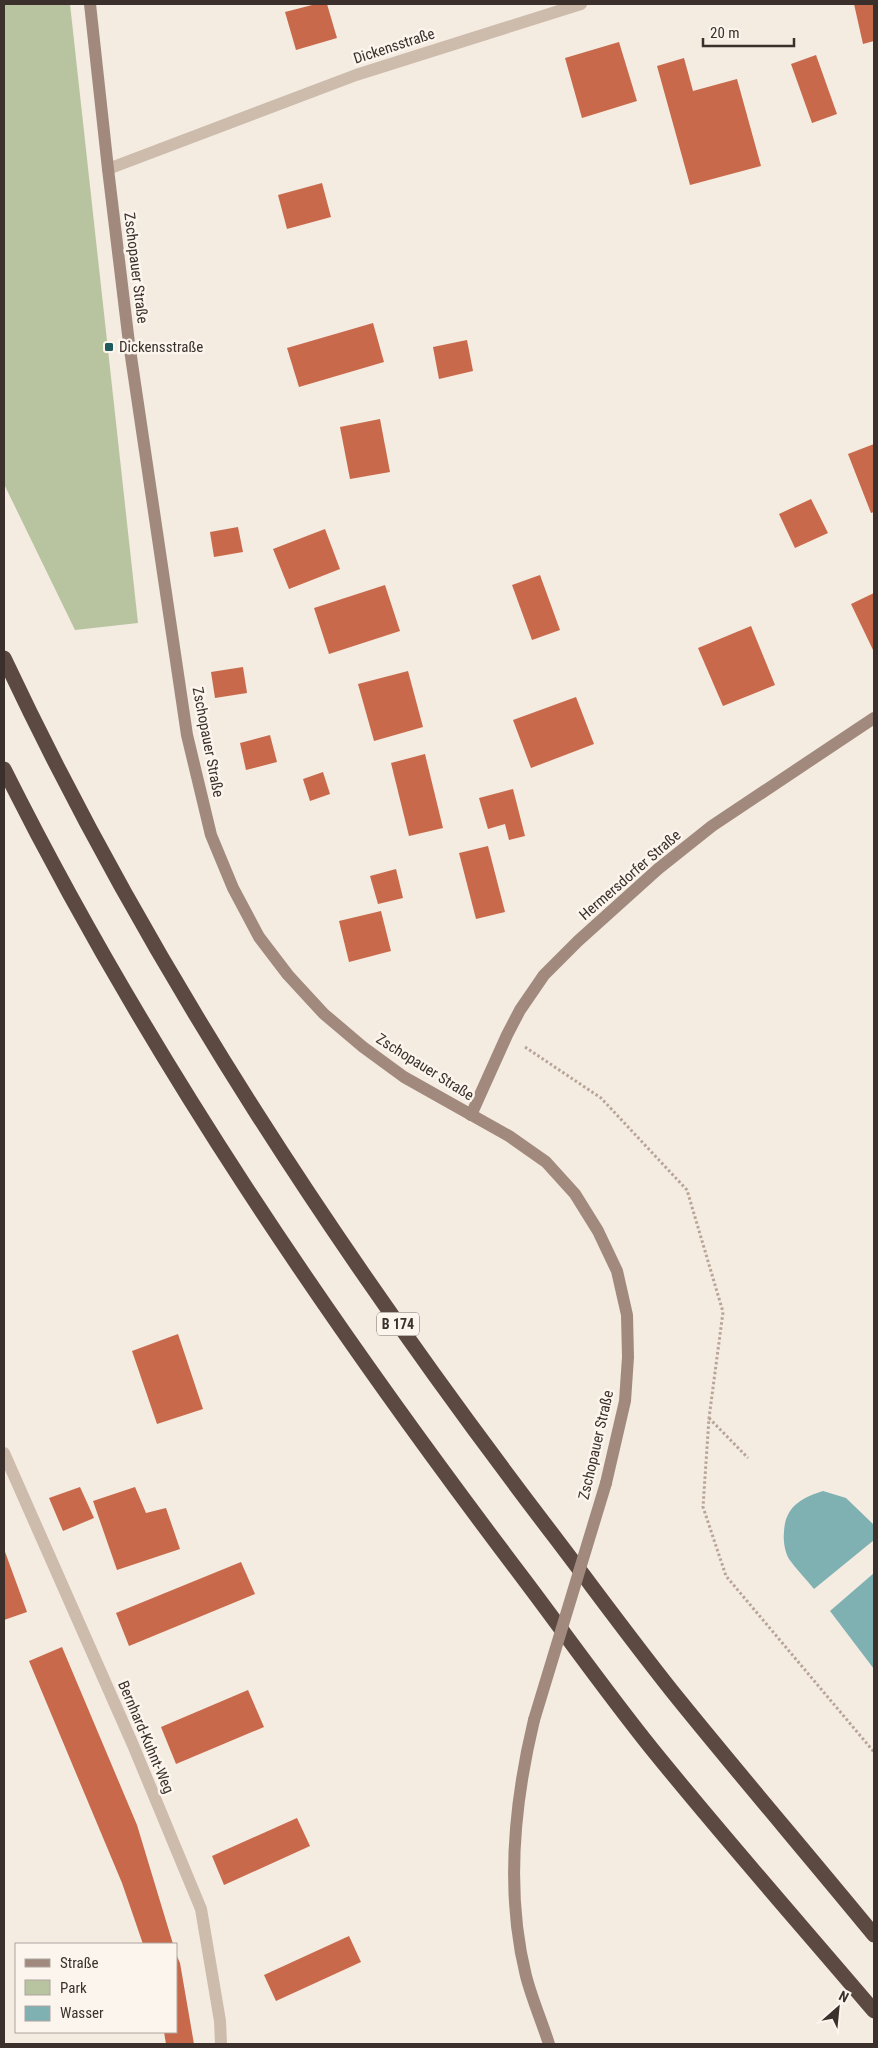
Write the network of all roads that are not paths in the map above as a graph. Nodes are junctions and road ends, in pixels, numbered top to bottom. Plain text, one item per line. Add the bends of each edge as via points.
1 (90, 4) edge
2 (581, 4) edge
3 (108, 169) junction
4 (4, 658) edge
5 (874, 718) edge
6 (4, 769) edge
7 (471, 1115) junction
8 (4, 1453) edge
9 (874, 1935) edge
10 (874, 2011) edge
11 (221, 2044) edge
12 (549, 2044) edge

1 - 3 street, Zschopauer Straße
2 - 3 street, Dickensstraße via 356,75
3 - 7 street, Zschopauer Straße via 129,343 187,735 211,835 233,888 260,937 288,975 324,1014 404,1077
4 - 9 highway, B 174 via 84,817 166,966 249,1103 355,1263 481,1440 679,1699
5 - 7 street, Hermersdorfer Straße via 712,826 658,869 544,975 520,1010
6 - 10 highway via 62,881 142,1022 212,1137 306,1279 447,1478 652,1749
7 - 12 street, Zschopauer Straße, bridge via 546,1162 575,1194 617,1271 627,1315 625,1401 606,1483 534,1720 523,1767 513,1862 516,1919 526,1975
8 - 11 street, Bernhard-Kuhnt-Weg via 133,1745 201,1909

